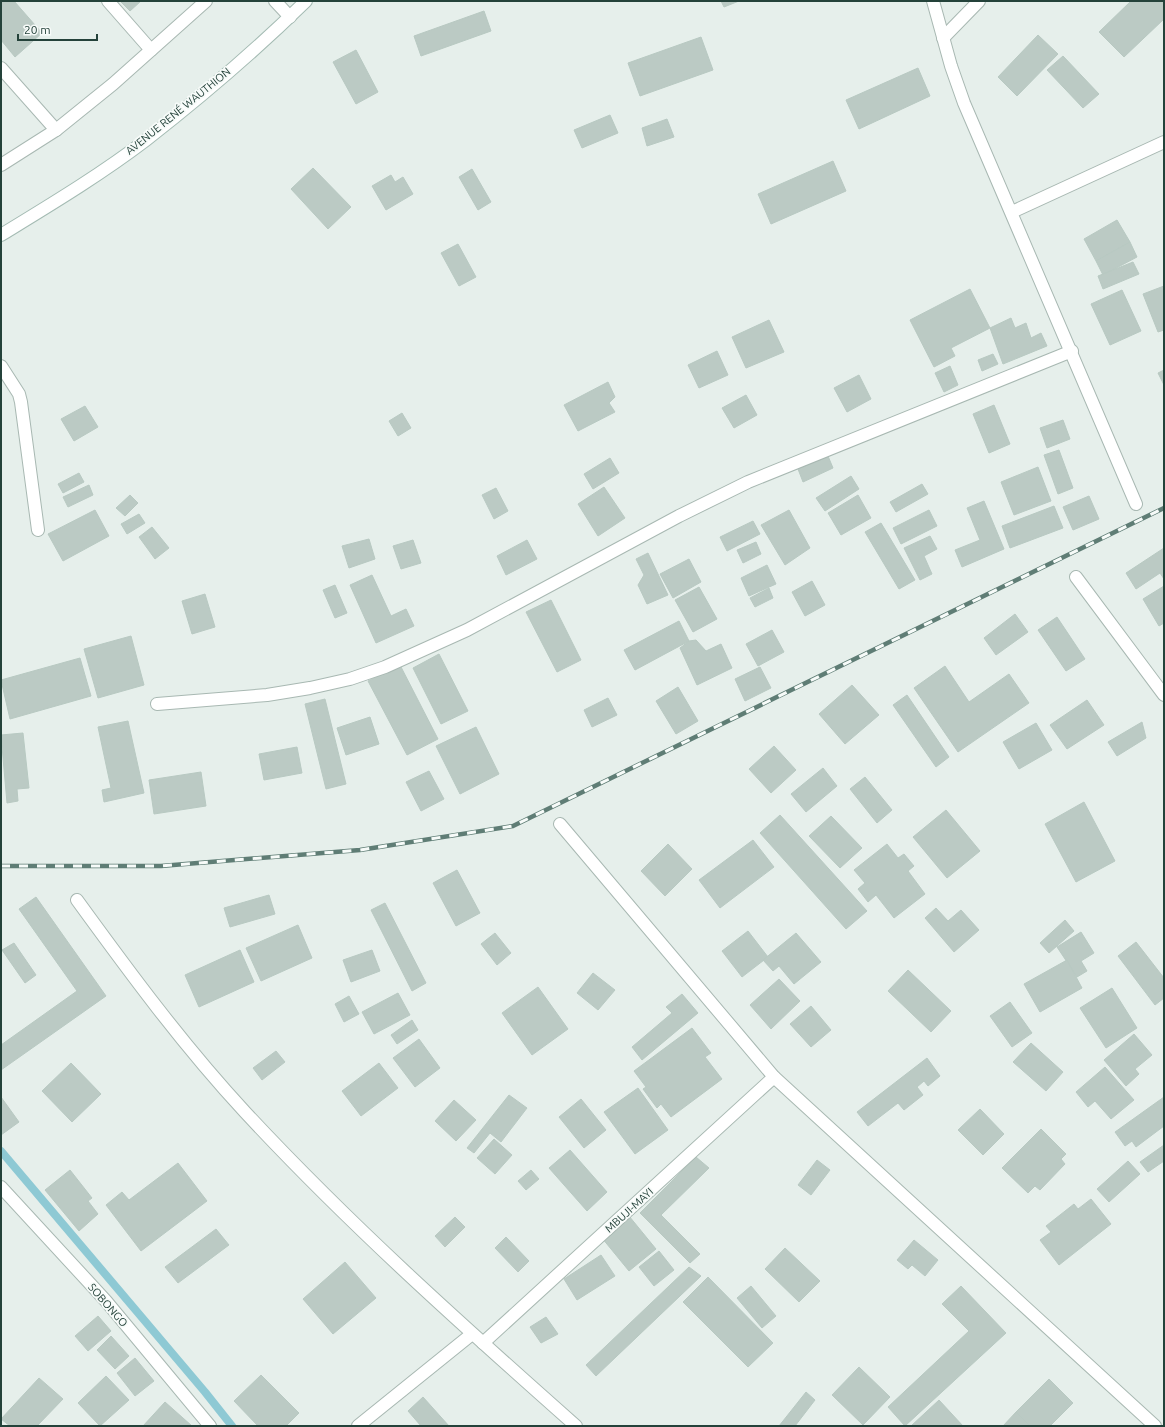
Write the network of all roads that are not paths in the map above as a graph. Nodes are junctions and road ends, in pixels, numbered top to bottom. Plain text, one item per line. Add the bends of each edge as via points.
1 (108, 1) edge
2 (206, 1) edge
3 (275, 1) edge
4 (306, 1) edge
5 (933, 1) edge
6 (979, 1) edge
7 (290, 17) junction
8 (943, 38) junction
9 (151, 50) junction
10 (1, 68) edge
11 (56, 130) junction
12 (1164, 142) edge
13 (1, 165) edge
14 (1012, 212) junction
15 (1, 235) edge
16 (1072, 351) junction
17 (1, 366) edge
18 (1136, 504) dead end
19 (38, 530) dead end
20 (1076, 577) dead end
21 (1164, 695) edge
22 (157, 704) dead end
23 (560, 824) dead end
24 (77, 900) dead end
25 (774, 1077) junction
26 (1, 1187) edge
27 (472, 1334) junction
28 (483, 1343) junction
29 (210, 1426) edge
30 (358, 1426) edge
31 (576, 1426) edge
32 (1155, 1426) edge

1 - 9 street
2 - 9 street
3 - 7 street
4 - 7 street, AVENUE RENÉ WAUTHION
5 - 8 street
6 - 8 street
7 - 15 street, AVENUE RENÉ WAUTHION via 145,141
8 - 14 street via 964,103
9 - 11 street
10 - 11 street
11 - 13 street
12 - 14 street
14 - 16 street
16 - 18 street
16 - 22 street via 748,482 679,516 467,630 385,667 350,679 310,688 266,695
17 - 19 street via 19,394 21,402
20 - 21 street
23 - 25 street
24 - 27 street via 175,1031 244,1111 348,1219
25 - 28 street, MBUJI-MAYI
25 - 32 street
26 - 29 street, SOBONGO via 106,1302
27 - 28 street
27 - 30 street
28 - 31 street

